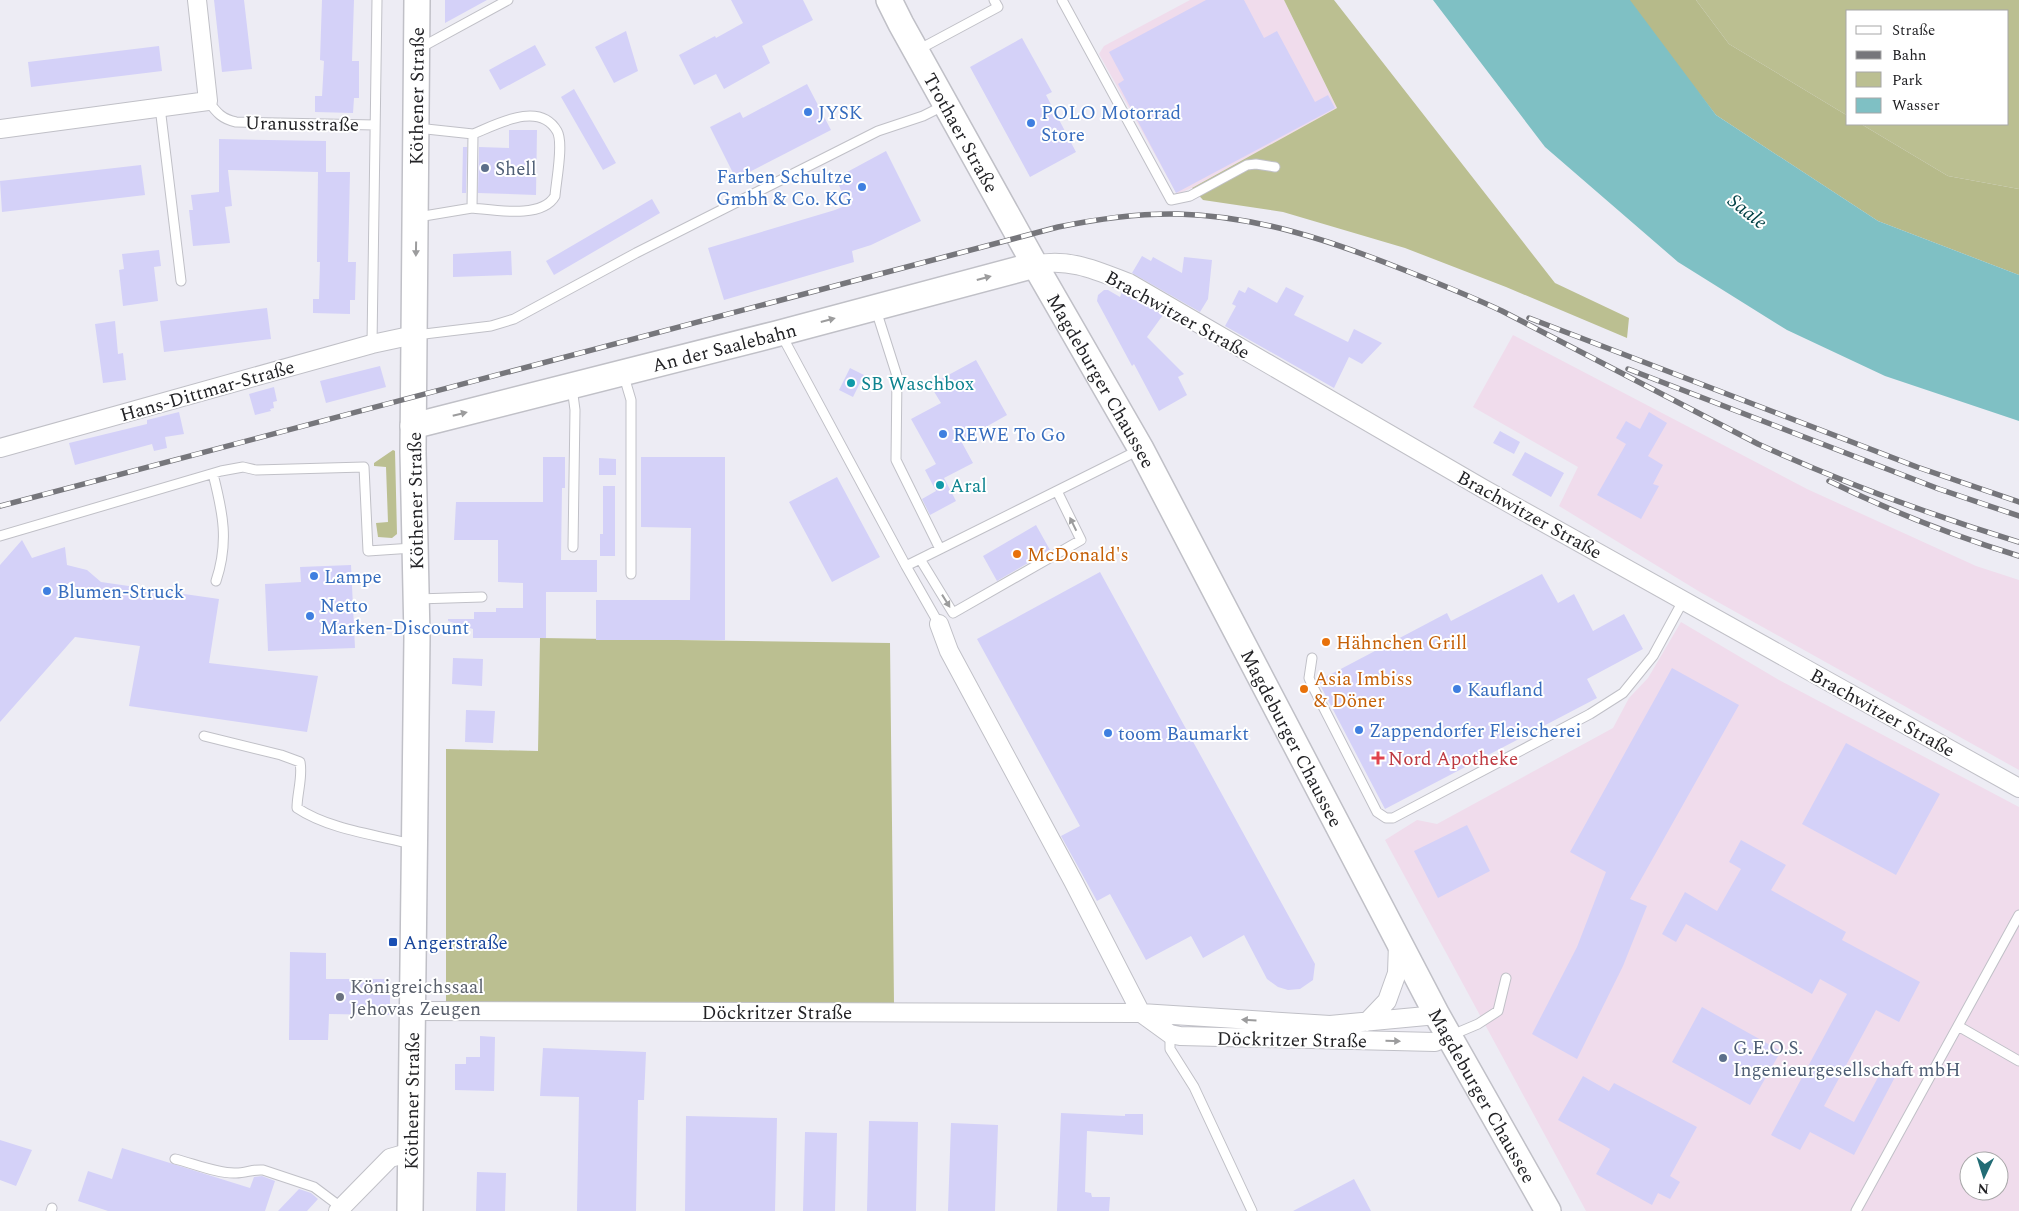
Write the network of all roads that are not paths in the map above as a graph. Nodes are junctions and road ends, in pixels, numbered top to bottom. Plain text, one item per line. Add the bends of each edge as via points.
1 (196, 0) edge
2 (377, 0) edge
3 (417, 0) edge
4 (508, 0) edge
5 (890, 0) edge
6 (994, 0) edge
7 (1062, 0) edge
8 (417, 50) junction
9 (916, 51) junction
10 (208, 101) junction
11 (946, 104) junction
12 (160, 107) junction
13 (375, 125) junction
14 (417, 128) junction
15 (0, 129) edge
16 (473, 134) junction
17 (1274, 167) dead end
18 (472, 208) junction
19 (416, 217) junction
20 (1035, 265) junction
21 (181, 282) dead end
22 (875, 307) junction
23 (780, 333) junction
24 (414, 335) junction
25 (372, 344) junction
26 (623, 373) junction
27 (572, 386) junction
28 (413, 426) junction
29 (3, 444) edge
30 (1141, 449) junction
31 (213, 474) junction
32 (1057, 491) junction
33 (0, 536) edge
34 (573, 547) dead end
35 (416, 548) junction
36 (940, 549) junction
37 (920, 559) junction
38 (906, 566) junction
39 (631, 574) dead end
40 (216, 581) dead end
41 (482, 597) dead end
42 (417, 600) junction
43 (1683, 601) junction
44 (939, 624) joint
45 (1312, 658) dead end
46 (204, 736) dead end
47 (2019, 788) edge
48 (415, 845) junction
49 (2019, 915) edge
50 (1398, 941) junction
51 (1506, 978) dead end
52 (414, 1011) junction
53 (1141, 1013) junction
54 (1437, 1015) junction
55 (1367, 1022) junction
56 (1958, 1026) junction
57 (1170, 1034) junction
58 (1449, 1036) junction
59 (2019, 1061) edge
60 (410, 1152) junction
61 (175, 1158) dead end
62 (340, 1209) edge
63 (410, 1211) edge
64 (1252, 1211) edge
65 (1548, 1211) edge
66 (1856, 1211) edge

1 - 10 street
2 - 13 lane
3 - 8 main road, Köthener Straße
4 - 8 lane
5 - 9 main road, Trothaer Straße
6 - 9 lane via 998,7
7 - 17 lane via 1171,200 1190,196 1247,165
8 - 14 main road, Köthener Straße
9 - 11 main road, Trothaer Straße
10 - 12 street
10 - 13 lane, Uranusstraße via 218,115 236,122
11 - 20 main road, Trothaer Straße
11 - 24 lane via 923,116 878,131 636,253 514,319 491,326
12 - 15 street
12 - 21 lane
13 - 25 lane
14 - 16 lane
14 - 19 main road, Köthener Straße
16 - 18 lane
16 - 18 lane via 512,118 535,116 548,122 557,132 559,146 555,196 551,203 528,211
18 - 19 lane
19 -> 24 main road, Köthener Straße
22 -> 20 main road, An der Saalebahn
20 - 30 main road, Magdeburger Chaussee
20 - 43 street, Brachwitzer Straße via 1053,262 1084,266 1129,283 1369,424
23 -> 22 main road, An der Saalebahn
22 - 36 lane via 897,376 896,460
23 - 26 main road, An der Saalebahn
23 - 38 lane
24 - 25 street, Hans-Dittmar-Straße
24 - 28 main road, Köthener Straße
25 - 29 street, Hans-Dittmar-Straße
26 - 27 main road, An der Saalebahn
26 - 39 lane via 631,400
28 -> 27 main road, An der Saalebahn
27 - 34 lane via 576,410
28 - 35 main road, Köthener Straße
30 - 32 lane
30 - 50 main road, Magdeburger Chaussee
31 - 33 lane
31 - 35 lane via 243,468 364,467 368,551
31 - 40 lane via 223,513 224,539
32 - 36 lane
37 -> 32 lane via 953,613 1081,540
35 - 42 main road, Köthener Straße
36 - 37 lane
37 - 38 lane
38 - 44 lane
41 - 42 lane
42 - 48 main road, Köthener Straße
43 - 45 lane via 1653,656 1623,693 1590,714 1393,818 1377,812 1312,685 1309,678
43 - 47 street, Brachwitzer Straße
44 - 53 street via 949,651
46 - 48 lane via 300,762 302,770 297,808 306,814 328,823
48 - 52 main road, Köthener Straße
49 - 56 lane
50 - 54 main road, Magdeburger Chaussee
50 - 55 street, Döckritzer Straße via 1394,983 1386,1001
51 - 58 lane via 1498,1011
52 - 53 street, Döckritzer Straße
52 - 60 main road, Köthener Straße
55 -> 53 street, Döckritzer Straße via 1330,1025
53 - 57 street
54 - 55 street, Döckritzer Straße
54 - 58 main road, Magdeburger Chaussee
56 - 59 lane
56 - 66 lane
57 -> 58 street, Döckritzer Straße via 1435,1042
57 - 64 lane via 1170,1049 1194,1087
58 - 65 main road, Magdeburger Chaussee
60 - 62 street via 390,1158
60 - 63 main road, Köthener Straße
61 - 62 lane via 228,1172 263,1170 314,1187

